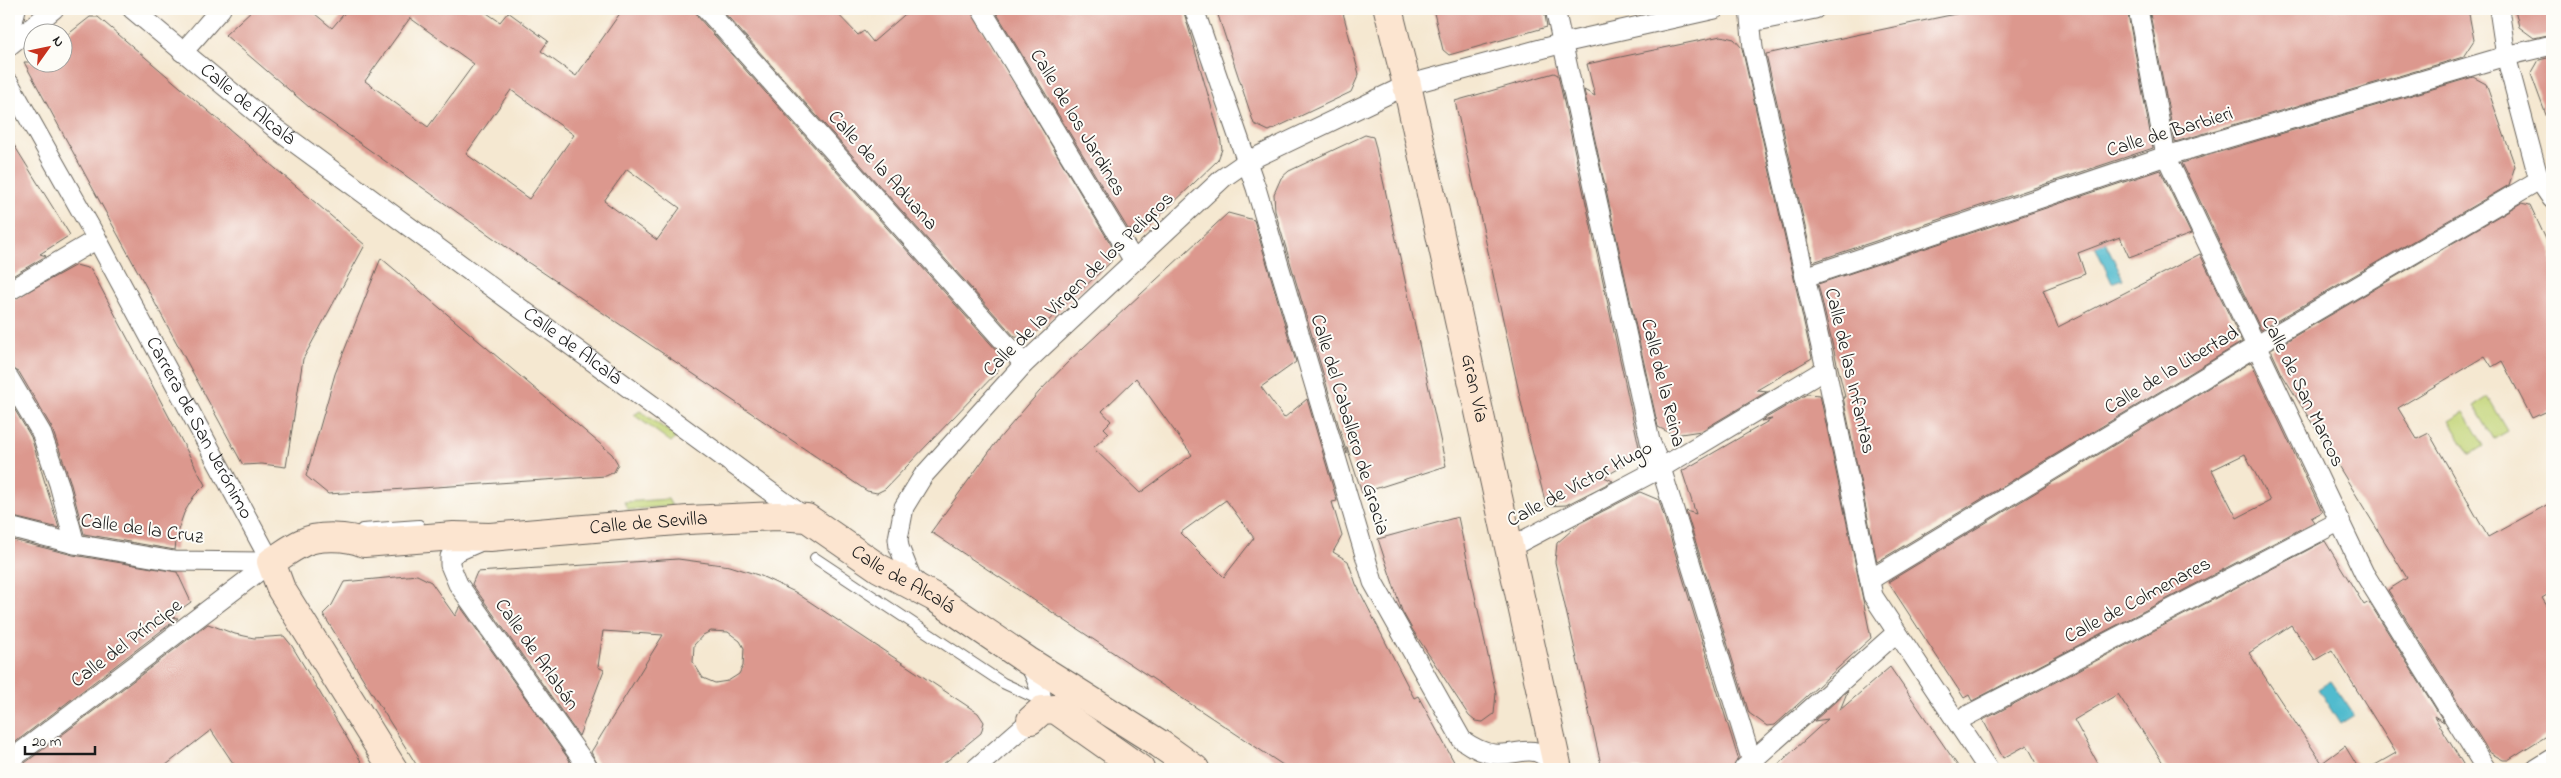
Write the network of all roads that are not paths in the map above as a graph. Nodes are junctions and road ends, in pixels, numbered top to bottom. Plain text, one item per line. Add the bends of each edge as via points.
1 (16, 9) edge
2 (54, 9) edge
3 (132, 9) edge
4 (221, 9) edge
5 (706, 9) edge
6 (981, 9) edge
7 (1194, 9) edge
8 (1388, 9) edge
9 (1555, 9) edge
10 (1714, 9) edge
11 (1815, 9) edge
12 (2138, 9) edge
13 (2499, 9) edge
14 (1750, 15) edge
15 (9, 40) edge
16 (1563, 44) junction
17 (2552, 45) edge
18 (9, 46) edge
19 (182, 52) junction
20 (2506, 56) junction
21 (9, 83) edge
22 (1407, 85) junction
23 (2166, 156) junction
24 (1246, 162) junction
25 (2546, 180) edge
26 (2552, 199) edge
27 (97, 239) junction
28 (1134, 261) junction
29 (1805, 277) junction
30 (9, 290) edge
31 (2256, 347) junction
32 (1024, 364) junction
33 (1826, 369) junction
34 (9, 378) edge
35 (1661, 468) junction
36 (807, 518) junction
37 (2340, 522) junction
38 (428, 524) dead end
39 (9, 526) edge
40 (490, 537) junction
41 (345, 538) junction
42 (75, 544) junction
43 (1509, 548) junction
44 (815, 558) dead end
45 (271, 562) junction
46 (450, 565) joint
47 (1871, 579) junction
48 (934, 597) junction
49 (1896, 633) junction
50 (1028, 661) junction
51 (1086, 697) junction
52 (1042, 710) junction
53 (1957, 721) junction
54 (2552, 759) edge
55 (9, 761) edge
56 (385, 766) edge
57 (1747, 766) edge
58 (589, 769) edge
59 (975, 769) edge
60 (1140, 769) edge
61 (1195, 769) edge
62 (1557, 769) edge
63 (1988, 769) edge
64 (2486, 769) edge
65 (2536, 769) edge

1 - 15 street
2 - 18 street
3 - 19 street, Calle de Alcalá
4 - 19 street via 200,36
5 - 32 street, Calle de la Aduana
6 - 28 street, Calle de los Jardines
7 - 24 street, Calle del Caballero de Gracia
8 - 22 street, Gran Vía
9 - 16 street, Calle de la Reina
10 - 16 street, Calle de la Virgen de los Peligros
11 - 14 street
12 - 23 street, Calle de San Marcos
13 - 20 street
14 - 29 street, Calle de las Infantas via 1753,48
16 - 22 street, Calle de la Virgen de los Peligros
16 - 35 street, Calle de la Reina via 1650,441
17 - 20 street, Calle de Barbieri
19 - 36 street, Calle de Alcalá via 276,129
20 - 23 street, Calle de Barbieri
20 - 25 street
21 - 27 street, Carrera de San Jerónimo
22 - 24 street, Calle de la Virgen de los Peligros
22 - 43 street, Gran Vía
23 - 29 street, Calle de Barbieri
23 - 31 street, Calle de San Marcos
24 - 28 street, Calle de la Virgen de los Peligros via 1223,178
24 - 62 street, Calle del Caballero de Gracia via 1374,582 1462,740 1476,750 1494,754 1531,749 1541,753
25 - 26 street
25 - 31 street, Calle de la Libertad
27 - 30 street
27 - 45 street, Carrera de San Jerónimo
28 - 32 street, Calle de la Virgen de los Peligros
29 - 33 street, Calle de las Infantas
31 - 37 street, Calle de San Marcos
31 - 47 street, Calle de la Libertad
32 - 48 street, Calle de la Virgen de los Peligros via 923,476 904,506 899,547 911,577
33 - 35 street, Calle de Víctor Hugo
33 - 47 street, Calle de las Infantas
34 - 42 street via 41,432
35 - 43 street, Calle de Víctor Hugo
35 - 57 street, Calle de la Reina
36 - 40 street, Calle de Sevilla via 777,516 688,520
36 - 48 street, Calle de Alcalá via 879,568
37 - 53 street, Calle de Colmenares
37 - 64 street, Calle de San Marcos via 2364,573
38 - 41 lane via 362,529
39 - 42 street, Calle de la Cruz
40 - 41 street, Calle de Sevilla via 454,536 364,543
40 - 46 street, Calle de Sevilla via 458,550 450,557
41 - 45 street, Calle de Sevilla via 303,542
42 - 45 street, Calle de la Cruz via 190,562
43 - 62 street, Gran Vía
44 - 52 lane
45 - 55 street, Calle del Príncipe
45 - 56 street, Carrera de San Jerónimo via 281,589
46 - 58 street, Calle de Arlabán via 458,584
47 - 49 street, Calle de las Infantas via 1875,601
48 - 50 street, Calle de Alcalá
49 - 53 street, Calle de las Infantas
49 - 57 street
50 - 51 street, Calle de Alcalá
50 - 52 street via 1036,678
51 - 52 lane
51 - 61 street, Calle de Alcalá
52 - 59 street
52 - 60 street
53 - 63 street, Calle de las Infantas
54 - 65 street

